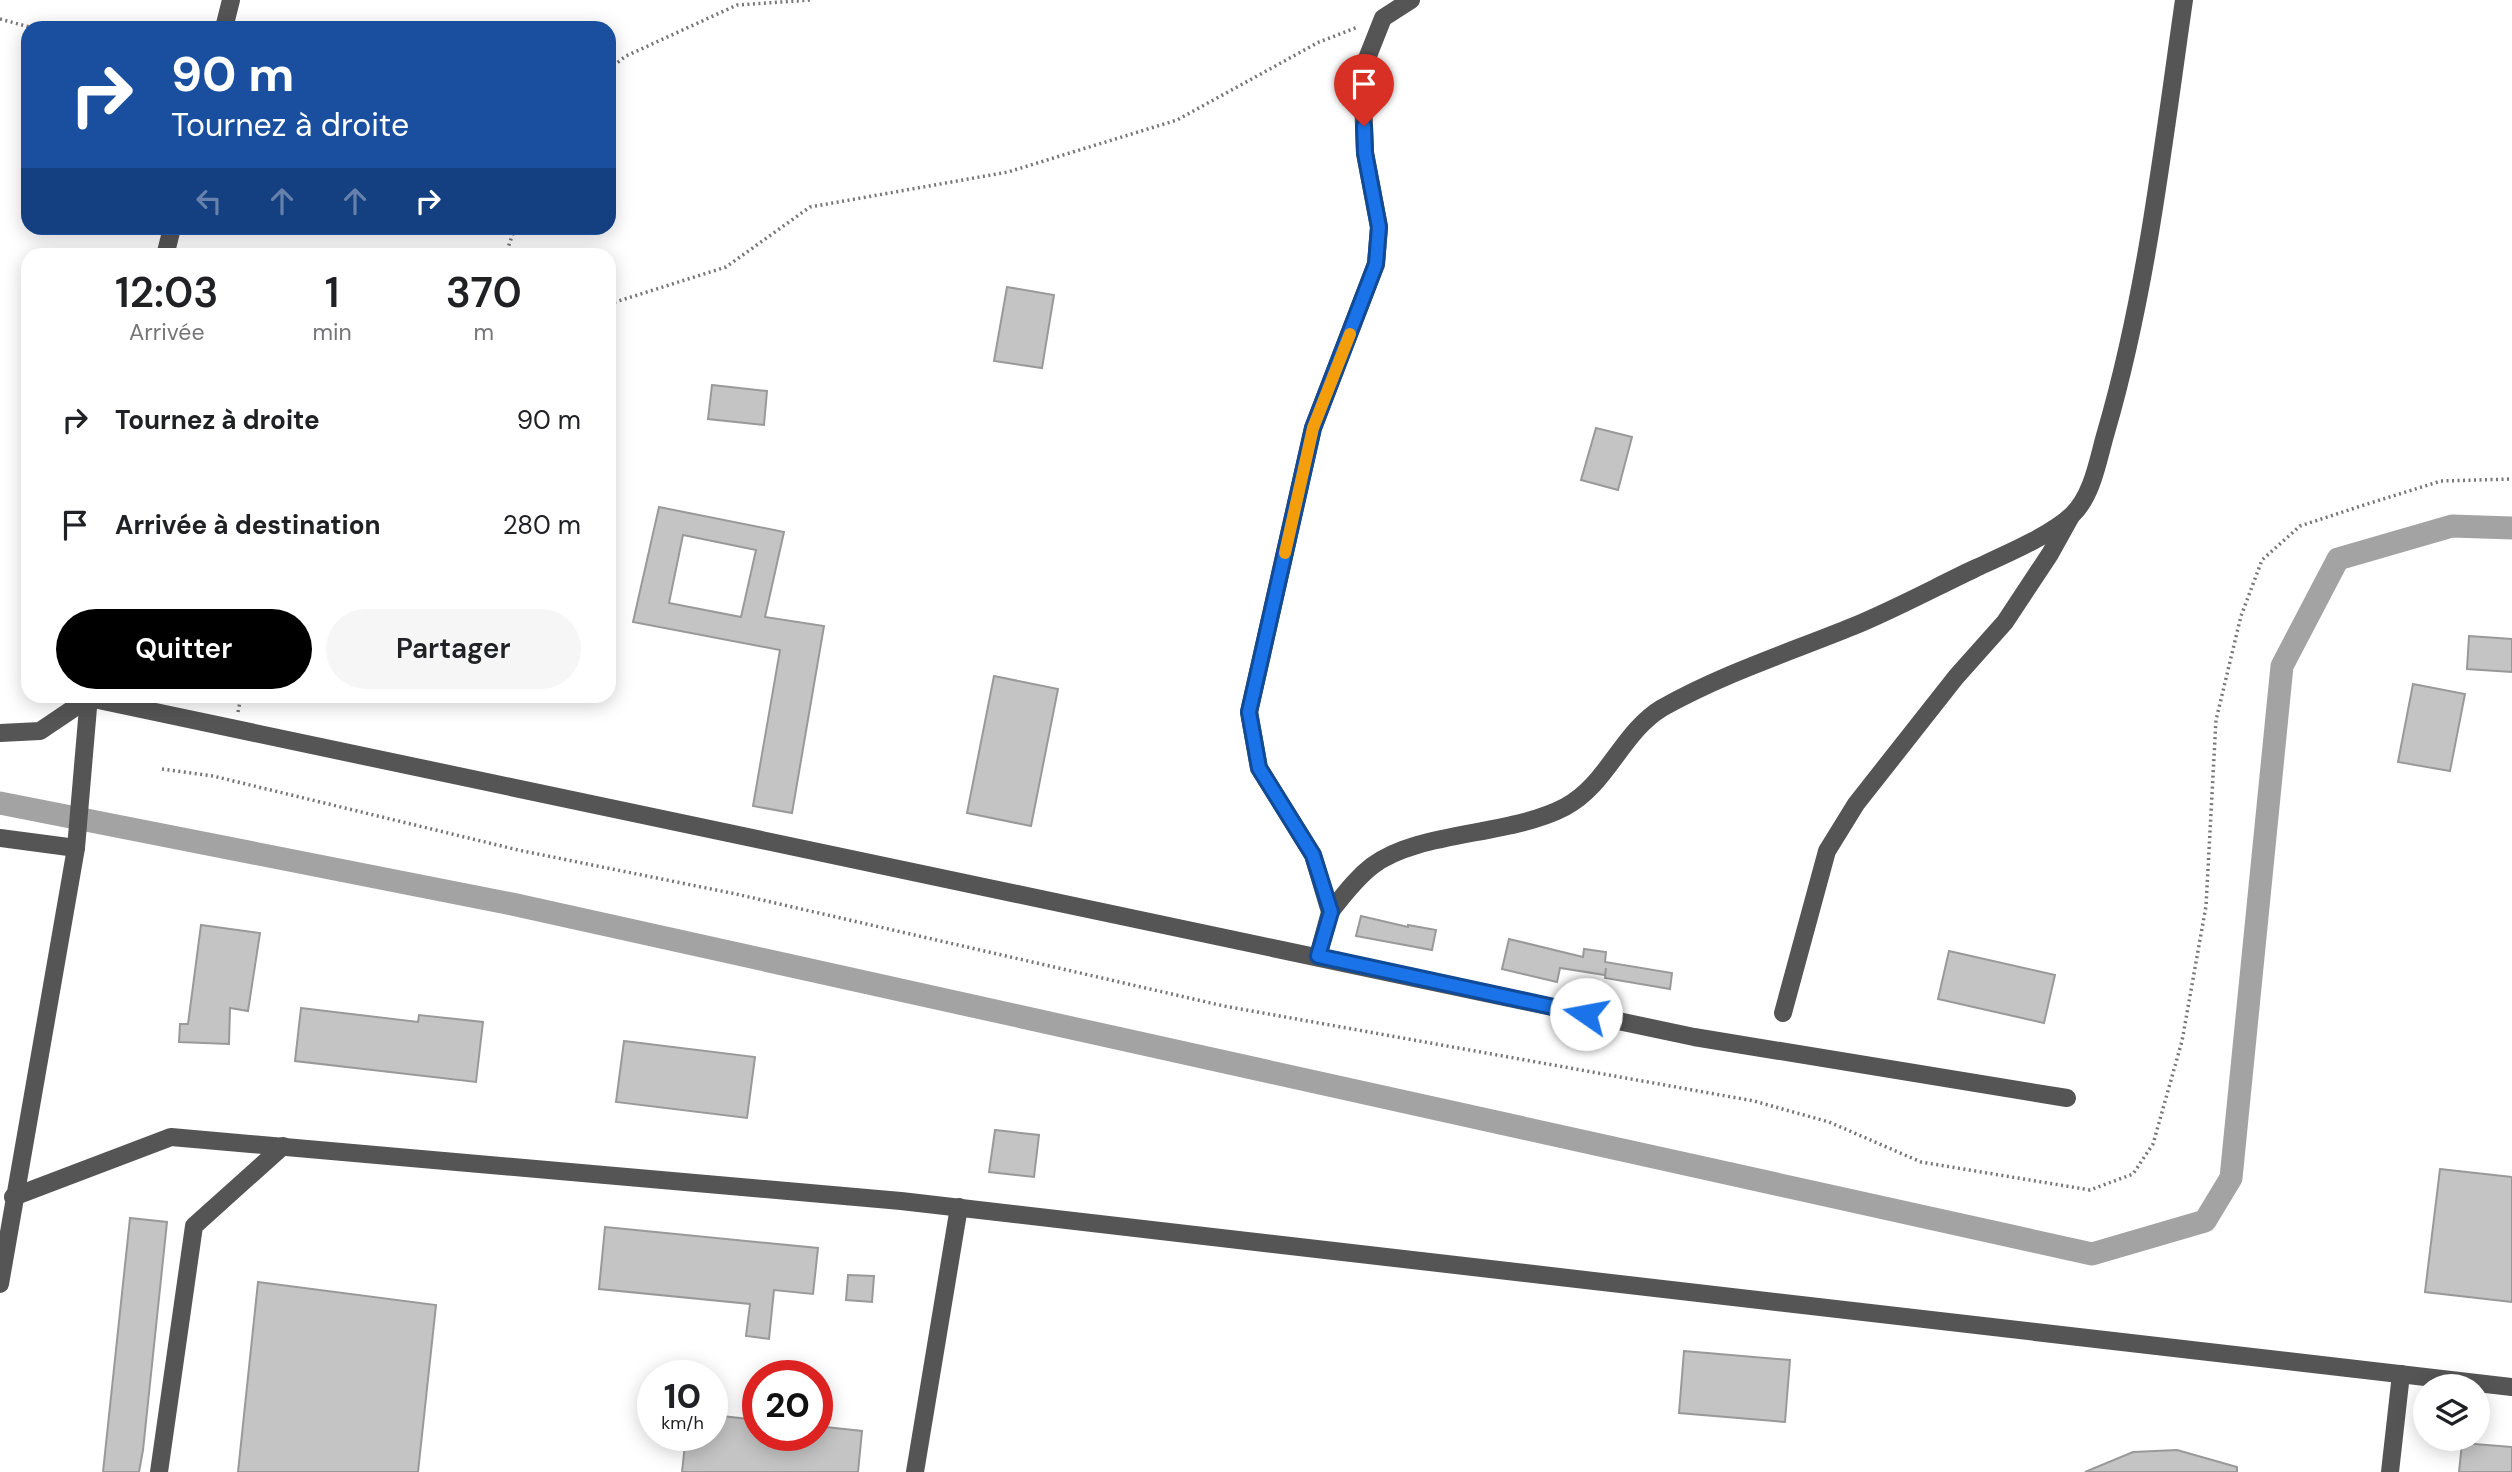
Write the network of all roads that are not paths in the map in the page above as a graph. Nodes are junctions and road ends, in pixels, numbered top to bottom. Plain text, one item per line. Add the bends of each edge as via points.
1 (231, 0) edge
2 (1411, 0) edge
3 (2183, 0) edge
4 (226, 21) edge
5 (2072, 515) junction
6 (80, 703) edge
7 (88, 703) edge
8 (117, 703) edge
9 (0, 733) edge
10 (0, 838) edge
11 (76, 848) junction
12 (1331, 912) junction
13 (1318, 956) junction
14 (1783, 1013) dead end
15 (2067, 1098) dead end
16 (283, 1146) junction
17 (13, 1197) junction
18 (960, 1207) junction
19 (0, 1284) edge
20 (2401, 1374) junction
21 (2512, 1387) edge
22 (159, 1472) edge
23 (915, 1472) edge
24 (2390, 1472) edge

1 - 4 street
2 - 12 street via 1383,18 1362,71 1365,153 1379,227 1376,264 1313,428 1249,712 1259,768 1313,855
3 - 5 street via 2149,244 2126,362 2090,486
5 - 12 street via 2024,545 1860,623 1658,710 1598,781 1567,806 1537,818 1403,849 1373,864
5 - 14 street via 2005,622 1856,804 1827,850
6 - 9 street via 40,731
7 - 11 street
8 - 13 street
10 - 11 street
11 - 17 street
12 - 13 street
13 - 15 street via 1693,1037
16 - 17 street via 171,1137
16 - 18 street
16 - 22 street via 194,1226
17 - 19 street
18 - 20 street
18 - 23 street
20 - 21 street
20 - 24 street

